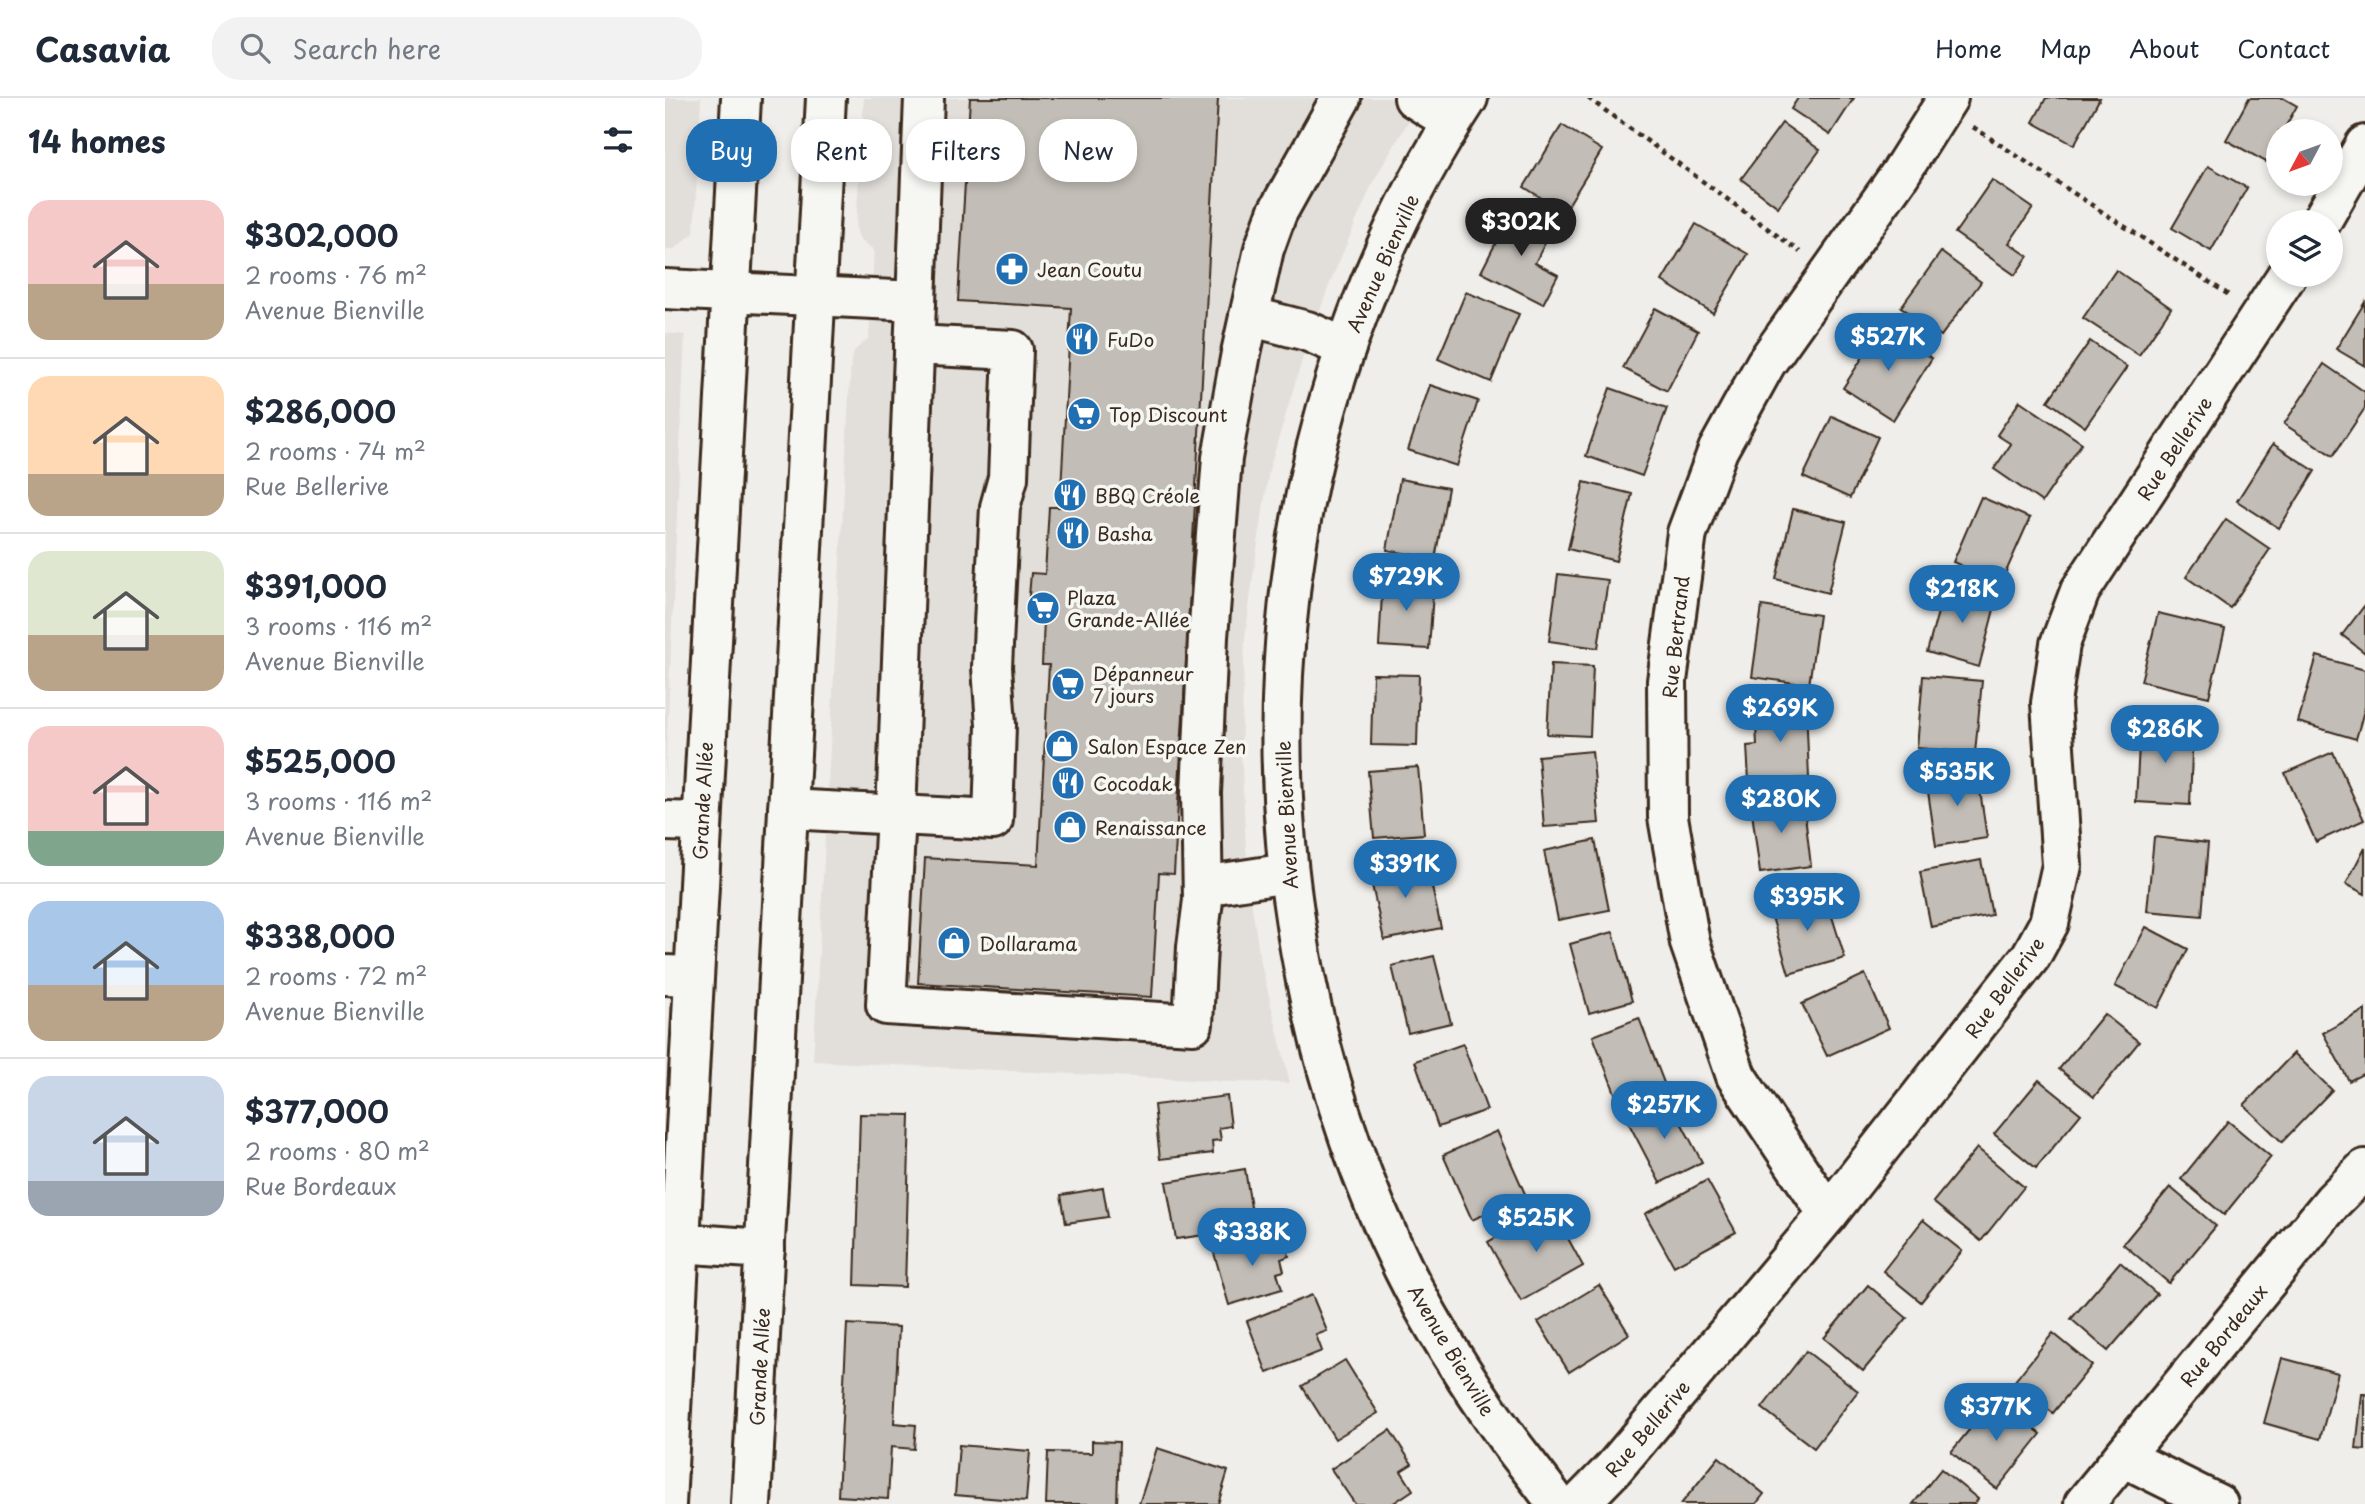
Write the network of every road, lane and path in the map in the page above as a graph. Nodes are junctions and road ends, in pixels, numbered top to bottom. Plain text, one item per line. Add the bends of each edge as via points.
1 (741, 98) edge
2 (826, 98) edge
3 (925, 98) edge
4 (1341, 98) edge
5 (1414, 98) edge
6 (1588, 98) edge
7 (1946, 103) edge
8 (1460, 110) edge
9 (2365, 145) edge
10 (2328, 210) edge
11 (1807, 257) dead end
12 (2279, 287) edge
13 (665, 289) edge
14 (730, 291) junction
15 (815, 296) junction
16 (916, 301) junction
17 (2238, 301) dead end
18 (1249, 316) junction
19 (914, 345) junction
20 (1346, 348) junction
21 (788, 809) junction
22 (896, 814) junction
23 (683, 821) edge
24 (1287, 873) junction
25 (1203, 886) junction
26 (679, 976) edge
27 (2365, 1169) edge
28 (1828, 1214) junction
29 (672, 1242) edge
30 (765, 1249) junction
31 (2123, 1457) junction
32 (666, 1504) edge
33 (751, 1504) edge
34 (1557, 1504) edge
35 (1579, 1504) edge
36 (2084, 1504) edge
37 (2218, 1504) edge

1 - 14 street, Grande Allée
2 - 15 street, Grande Allée
3 - 16 street
4 - 18 street via 1277,213
5 - 8 street
6 - 11 path
7 - 17 path
7 - 28 street, Rue Bertrand via 1766,363 1719,450 1687,533 1667,681 1668,817 1690,943 1736,1076
8 - 20 street, Avenue Bienville via 1391,236
9 - 10 street
12 - 28 street, Rue Bellerive via 2080,591 2060,644 2051,703 2063,865 2049,923 2031,956
13 - 14 street
14 - 15 street
14 - 23 street, Grande Allée
15 - 16 street
15 - 21 street, Grande Allée
16 - 19 street
18 - 20 street via 1293,326
18 - 25 street via 1222,458 1216,531 1201,793
19 - 22 street
19 - 22 street via 1013,350 992,667 996,725 993,820
20 - 24 street, Avenue Bienville via 1306,493 1287,615 1281,742
21 - 22 street
21 - 30 street, Grande Allée
22 - 25 street via 886,1005 1193,1024
23 - 26 street, Grande Allée
24 - 25 street
24 - 34 street, Avenue Bienville via 1325,1062 1360,1167 1390,1238 1454,1358
26 - 29 street, Grande Allée
27 - 31 street, Rue Bordeaux via 2333,1201
28 - 35 street, Rue Bellerive
29 - 30 street
29 - 32 street, Grande Allée
30 - 33 street, Grande Allée
31 - 36 street, Rue Bordeaux
31 - 37 street

